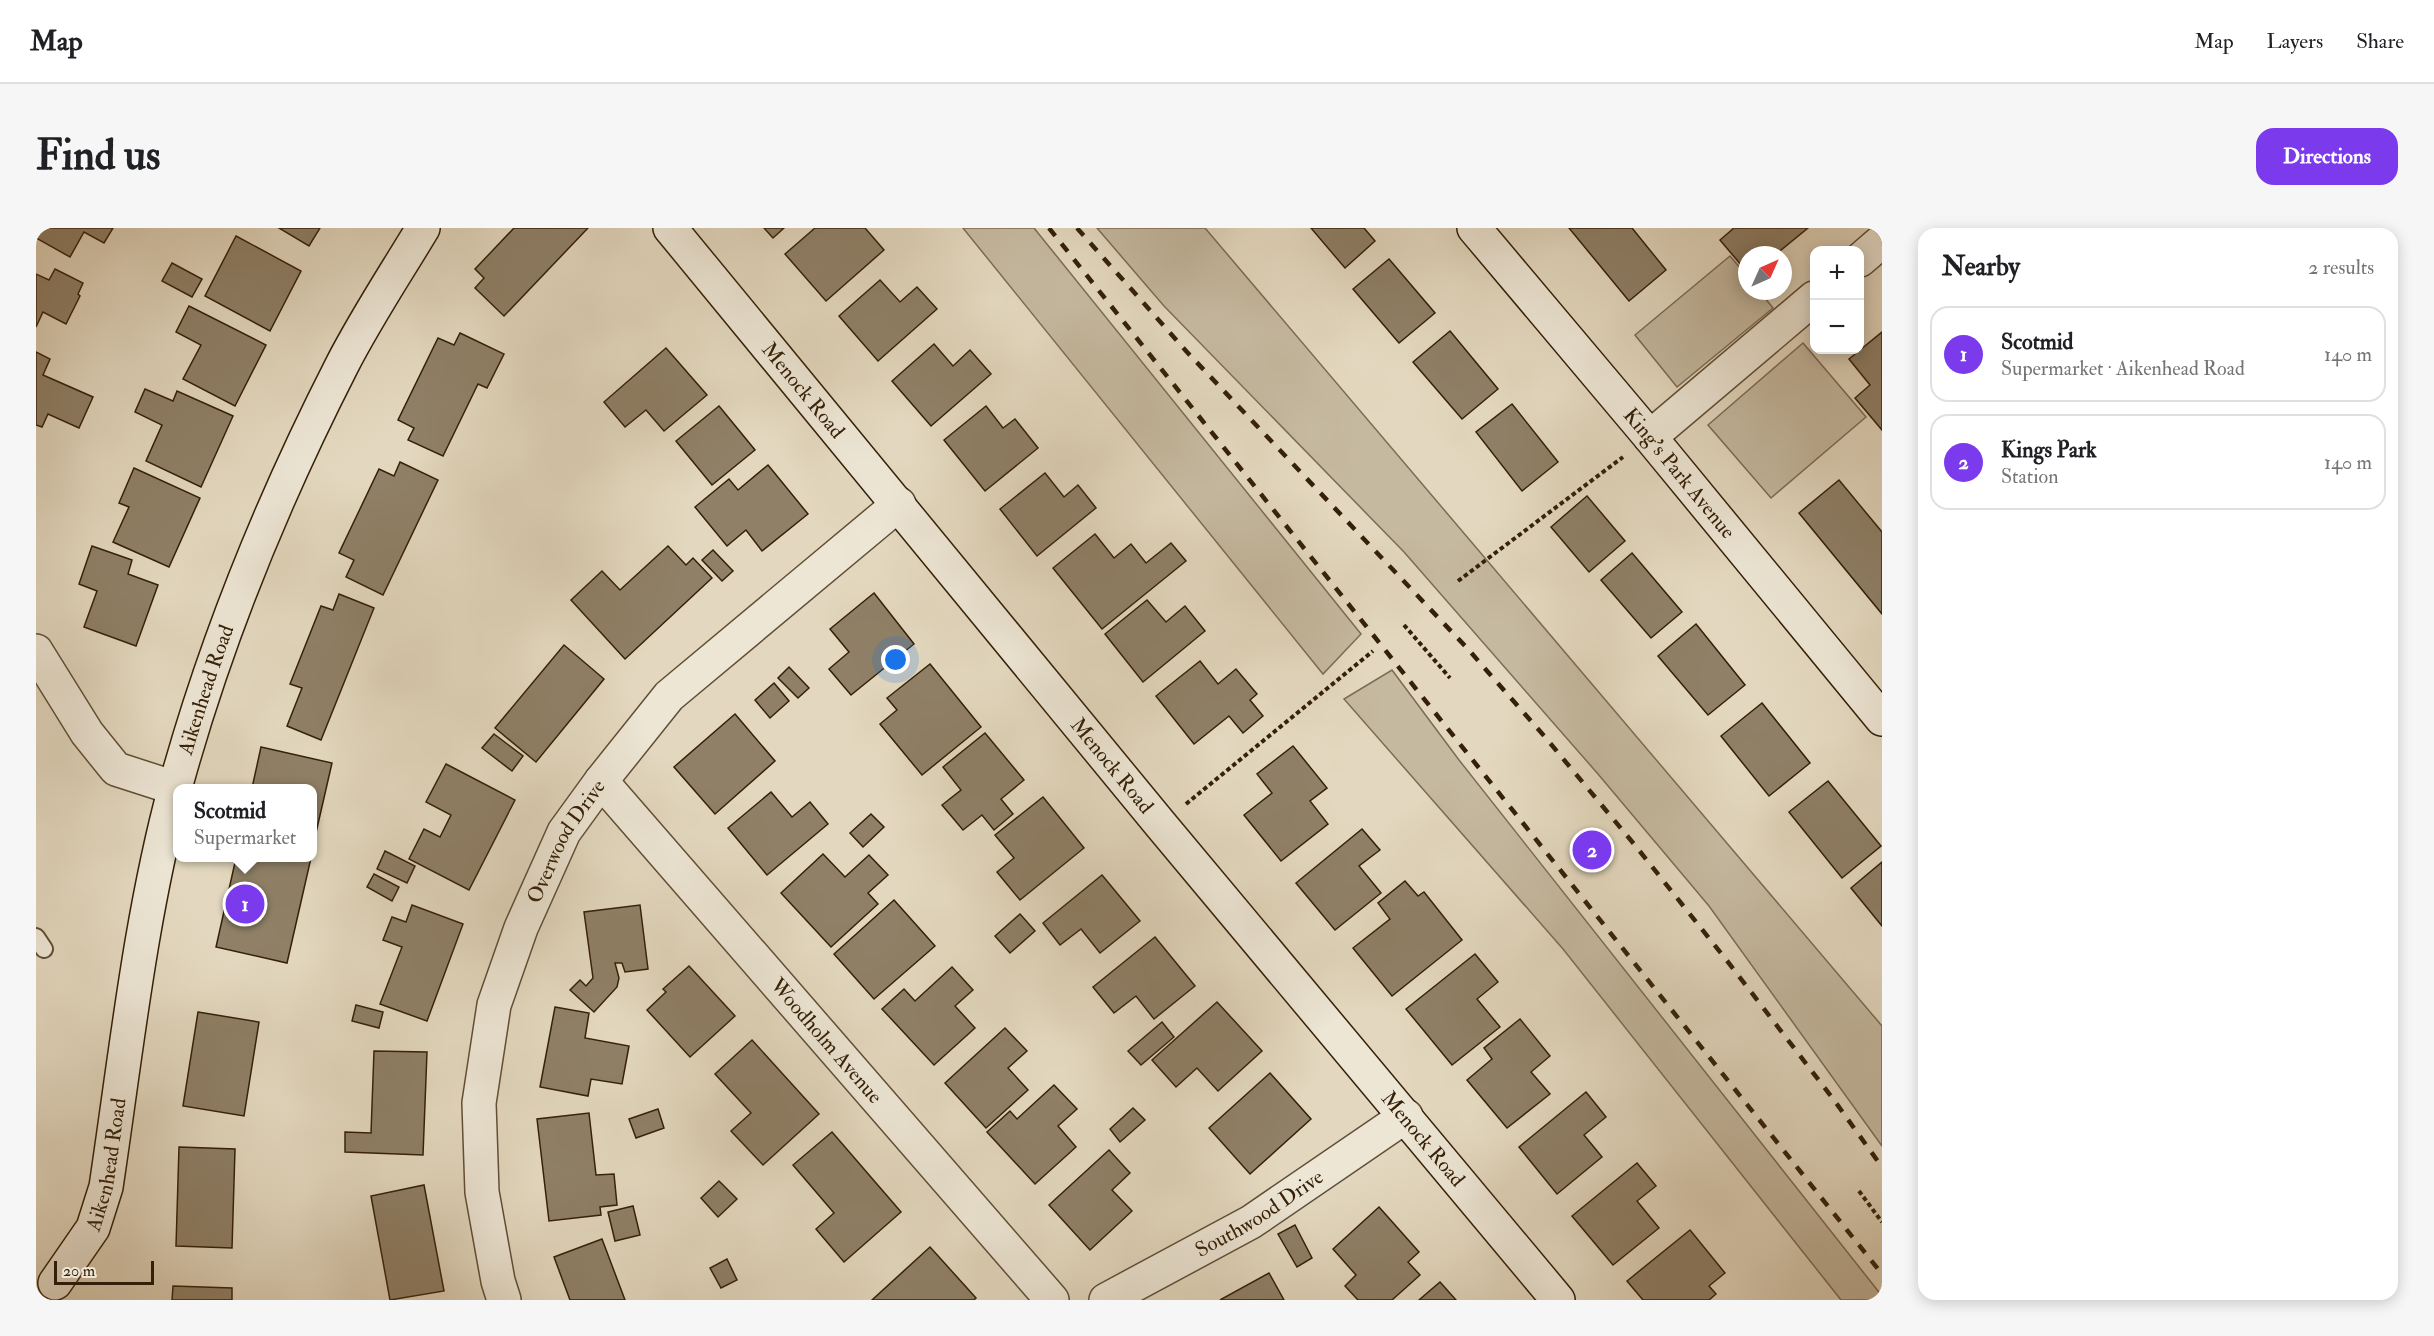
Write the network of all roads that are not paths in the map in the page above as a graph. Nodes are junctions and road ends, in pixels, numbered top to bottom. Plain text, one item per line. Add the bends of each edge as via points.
1 (423, 228) edge
2 (670, 228) edge
3 (1474, 228) edge
4 (1882, 241) edge
5 (1864, 257) edge
6 (1813, 300) edge
7 (1650, 437) junction
8 (899, 504) junction
9 (36, 651) edge
10 (1882, 719) edge
11 (601, 781) junction
12 (176, 784) edge
13 (173, 787) edge
14 (173, 797) edge
15 (1406, 1116) junction
16 (50, 1286) edge
17 (504, 1300) edge
18 (1052, 1300) edge
19 (1106, 1300) edge
20 (1558, 1300) edge

1 - 12 street, Aikenhead Road via 343,363 273,513 227,623
2 - 8 street, Menock Road
3 - 7 street, King's Park Avenue
4 - 5 street
6 - 7 street
7 - 10 street, King's Park Avenue
8 - 11 street, Overwood Drive via 669,696
8 - 15 street, Menock Road via 1161,825
9 - 13 street via 87,733 116,769
11 - 17 street, Overwood Drive via 564,832 521,928 495,1005 479,1103 482,1192
11 - 18 street, Woodholm Avenue
14 - 16 street, Aikenhead Road via 148,903 106,1187 93,1228
15 - 19 street, Southwood Drive via 1251,1222
15 - 20 street, Menock Road

